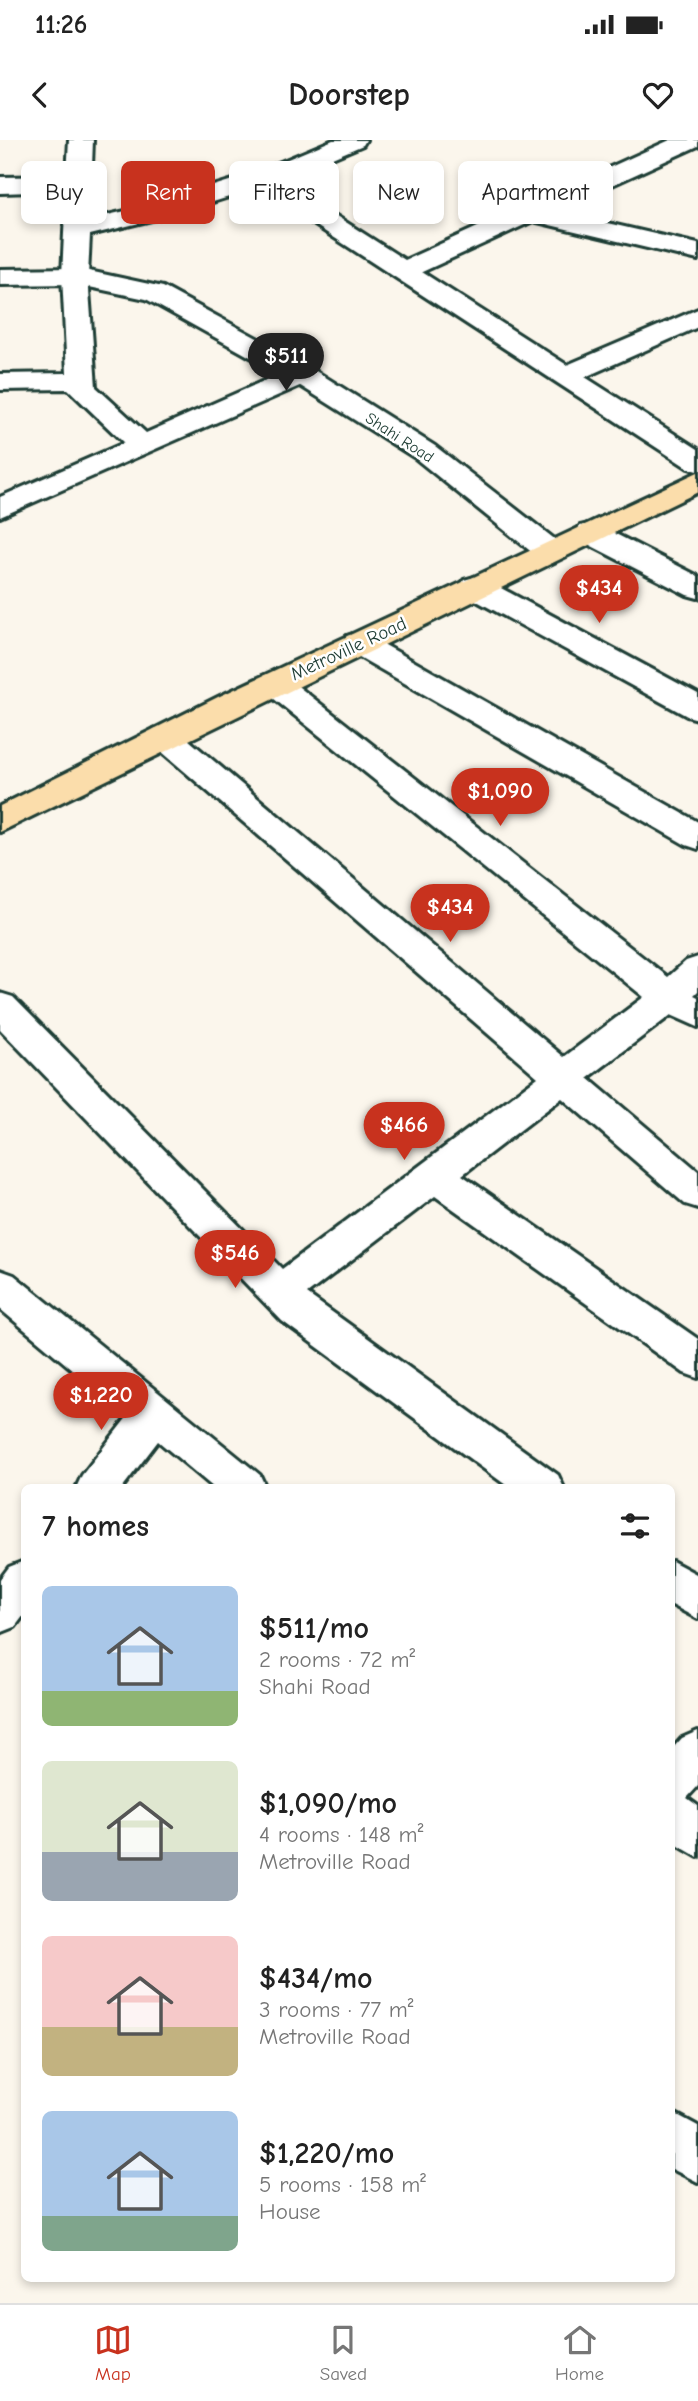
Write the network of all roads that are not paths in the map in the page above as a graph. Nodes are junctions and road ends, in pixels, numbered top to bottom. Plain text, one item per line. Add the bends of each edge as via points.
1 (81, 140) edge
2 (354, 140) edge
3 (690, 140) edge
4 (80, 161) edge
5 (304, 161) edge
6 (613, 175) edge
7 (21, 184) edge
8 (0, 185) edge
9 (229, 189) edge
10 (77, 224) edge
11 (330, 224) edge
12 (506, 224) edge
13 (579, 224) edge
14 (77, 230) junction
15 (698, 251) edge
16 (402, 271) junction
17 (75, 276) junction
18 (0, 277) edge
19 (698, 317) edge
20 (302, 375) junction
21 (564, 376) junction
22 (81, 381) junction
23 (0, 382) edge
24 (143, 445) junction
25 (698, 462) edge
26 (698, 481) edge
27 (52, 484) junction
28 (0, 485) edge
29 (0, 508) edge
30 (590, 533) junction
31 (550, 551) junction
32 (475, 587) junction
33 (698, 588) edge
34 (358, 643) junction
35 (274, 683) junction
36 (698, 708) edge
37 (165, 737) junction
38 (0, 820) edge
39 (698, 838) edge
40 (698, 970) edge
41 (683, 1005) edge
42 (0, 1006) edge
43 (563, 1078) junction
44 (435, 1176) junction
45 (698, 1193) edge
46 (0, 1286) edge
47 (280, 1293) junction
48 (698, 1361) edge
49 (154, 1414) junction
50 (100, 1484) edge
51 (240, 1484) edge
52 (537, 1484) edge
53 (675, 1583) edge
54 (698, 1600) edge
55 (698, 1753) edge
56 (675, 1780) edge
57 (675, 1816) edge
58 (698, 1834) edge
59 (675, 2139) edge
60 (698, 2157) edge

1 - 4 street
2 - 5 street
3 - 6 street
7 - 8 street
9 - 14 street
10 - 14 street
11 - 16 street
12 - 16 street
13 - 15 street
14 - 17 street
16 - 21 street
17 - 18 street, Shahi Road
17 - 20 street, Shahi Road via 154,293
17 - 22 street
19 - 21 street
20 - 24 street
20 - 31 street, Shahi Road via 425,452
21 - 25 street
22 - 23 street
22 - 24 street via 82,389
24 - 27 street
26 - 30 main road, Metroville Road
27 - 28 street
27 - 29 street
30 - 31 main road, Metroville Road
30 - 33 street
31 - 32 main road, Metroville Road
32 - 34 main road, Metroville Road
32 - 36 street
34 - 35 main road, Metroville Road
34 - 39 street
35 - 37 main road, Metroville Road
35 - 41 street
37 - 38 main road, Metroville Road
37 - 43 street
40 - 41 street
41 - 43 street
42 - 47 street
43 - 44 street
43 - 45 street
44 - 47 street
44 - 48 street
46 - 49 street
47 - 52 street
49 - 50 street
49 - 51 street
53 - 54 street
55 - 56 street
57 - 58 street
59 - 60 street

